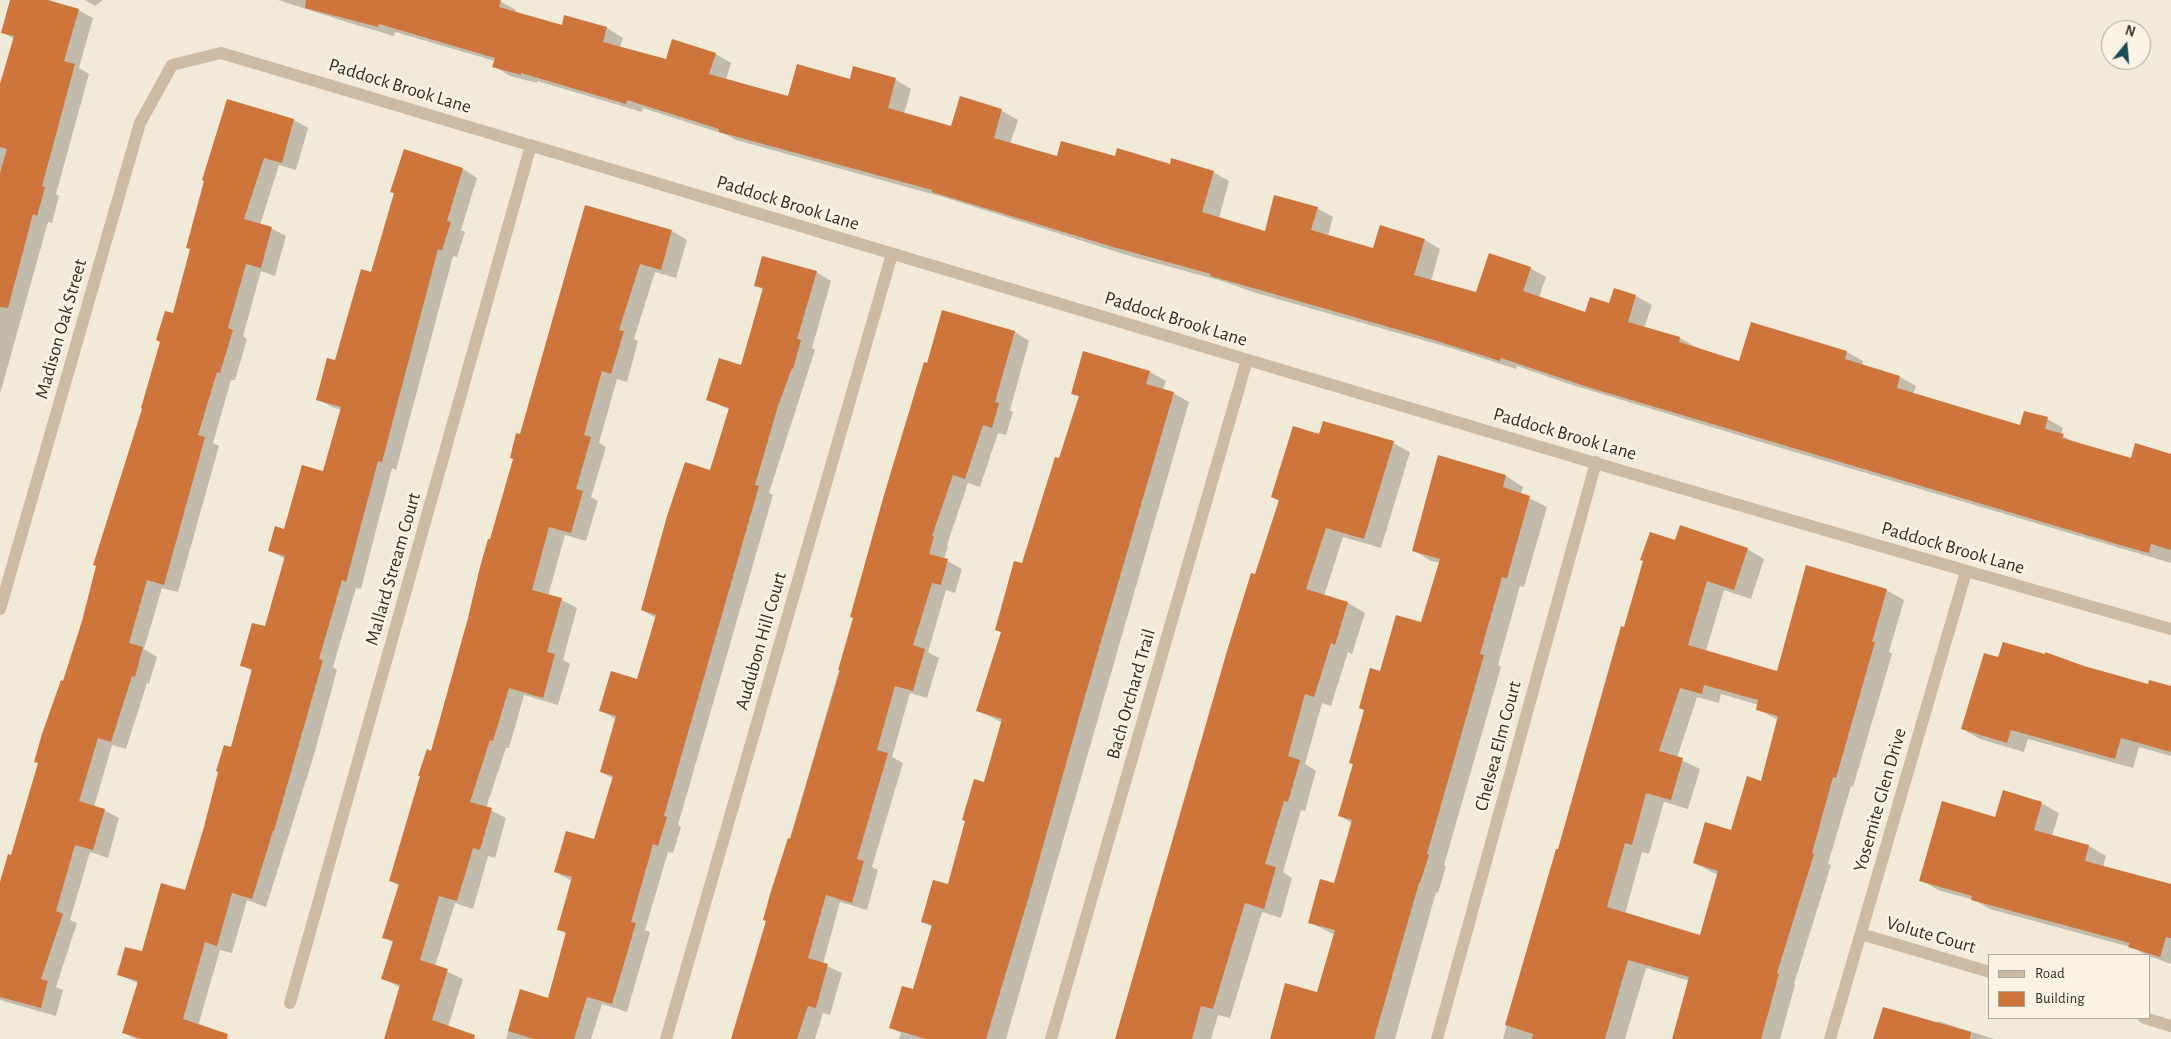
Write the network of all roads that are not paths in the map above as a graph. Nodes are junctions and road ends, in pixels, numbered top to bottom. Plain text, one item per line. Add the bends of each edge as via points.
1 (172, 65) joint
2 (531, 145) junction
3 (892, 254) junction
4 (1247, 360) junction
5 (1596, 462) junction
6 (1966, 572) junction
7 (0, 609) edge
8 (2171, 629) edge
9 (1861, 934) junction
10 (1988, 971) edge
11 (290, 1003) dead end
12 (2147, 1019) edge
13 (2171, 1026) edge
14 (666, 1039) edge
15 (1051, 1039) edge
16 (1437, 1039) edge
17 (1830, 1039) edge

1 - 2 street, Paddock Brook Lane via 221,53
1 - 7 street, Madison Oak Street via 140,123
2 - 3 street, Paddock Brook Lane
2 - 11 street, Mallard Stream Court
3 - 4 street, Paddock Brook Lane
3 - 14 street, Audubon Hill Court
4 - 5 street, Paddock Brook Lane
4 - 15 street, Bach Orchard Trail
5 - 6 street, Paddock Brook Lane
5 - 16 street, Chelsea Elm Court
6 - 8 street, Paddock Brook Lane
6 - 9 street, Yosemite Glen Drive
9 - 10 street, Volute Court
9 - 17 street, Yosemite Glen Drive
12 - 13 street

